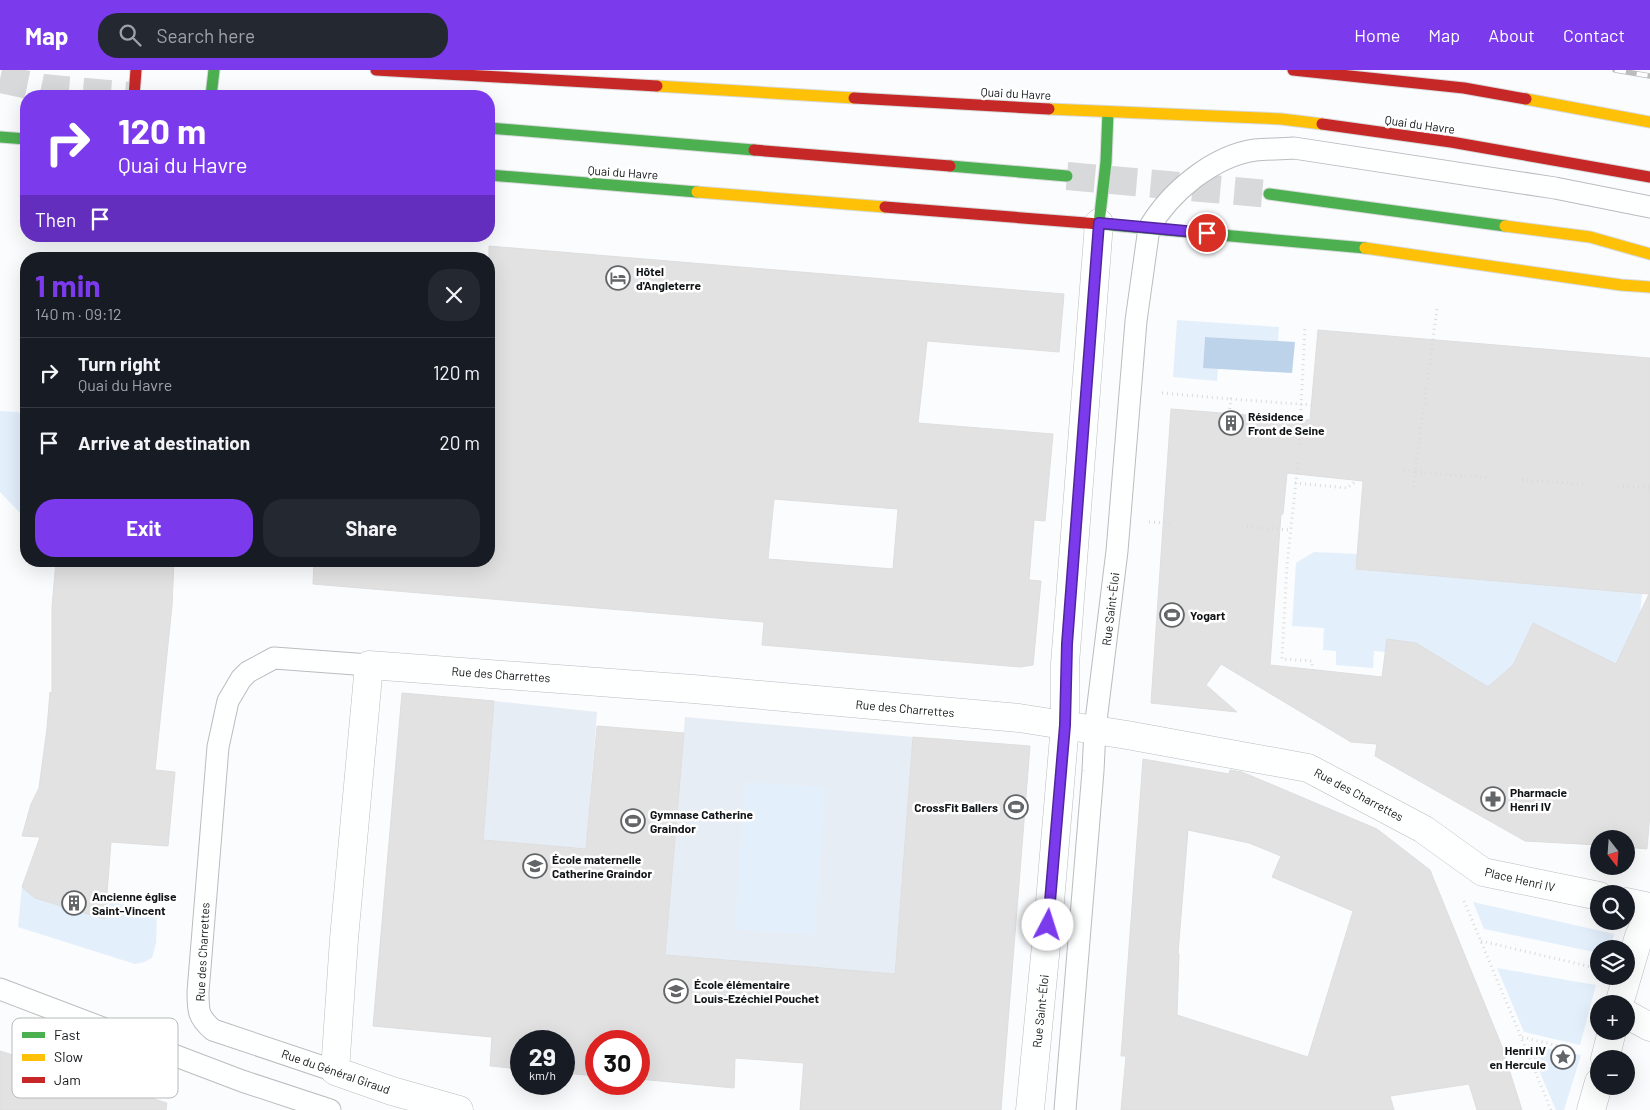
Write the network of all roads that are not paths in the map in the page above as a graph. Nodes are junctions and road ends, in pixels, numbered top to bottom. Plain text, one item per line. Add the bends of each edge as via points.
1 (136, 70) edge
2 (214, 70) edge
3 (376, 70) edge
4 (1293, 70) edge
5 (134, 90) edge
6 (212, 90) edge
7 (1108, 112) junction
8 (1650, 122) edge
9 (495, 128) edge
10 (0, 137) edge
11 (20, 139) edge
12 (495, 175) edge
13 (1067, 176) tunnel mouth
14 (1650, 177) edge
15 (1269, 194) tunnel mouth
16 (1650, 207) edge
17 (1099, 223) junction
18 (1149, 228) junction
19 (1650, 254) edge
20 (1650, 287) edge
21 (369, 665) junction
22 (1065, 725) junction
23 (1095, 730) junction
24 (1423, 829) joint
25 (1590, 894) edge
26 (1635, 904) edge
27 (1650, 906) edge
28 (1650, 914) edge
29 (0, 988) edge
30 (1622, 995) edge
31 (78, 1018) edge
32 (1635, 1019) edge
33 (1650, 1027) edge
34 (213, 1030) joint
35 (178, 1056) edge
36 (335, 1071) junction
37 (1596, 1095) edge
38 (442, 1108) edge
39 (330, 1110) edge
40 (1030, 1110) edge
41 (1065, 1110) edge
42 (1592, 1110) edge

1 - 5 main road
2 - 6 main road
3 - 7 main road, Quai du Havre
4 - 8 main road via 1464,88
7 - 14 main road, Quai du Havre via 1290,120 1451,142
7 - 17 main road
9 - 13 main road
10 - 11 main road
12 - 17 main road, Quai du Havre
15 - 19 main road via 1590,237
16 - 18 lane via 1554,188 1294,148 1253,150 1220,162 1194,177 1162,208
17 - 18 main road, Quai du Havre
17 - 22 street, Rue Saint-Éloi via 1066,654
18 - 20 main road, Quai du Havre via 1365,248
18 - 23 lane, Rue Saint-Éloi via 1136,321 1117,551
21 - 22 street, Rue des Charrettes via 693,689 1019,718
21 - 34 lane, Rue des Charrettes via 274,658 248,672 228,700 218,747 198,992 202,1021
21 - 36 street
22 - 23 street, Rue des Charrettes
22 - 40 street, Rue Saint-Éloi
23 - 24 street, Rue des Charrettes via 1308,768
23 - 41 lane, Rue Saint-Éloi
24 - 25 street, Place Henri IV via 1483,872
26 - 27 street
28 - 30 street via 1639,936
29 - 31 lane
32 - 33 street
34 - 36 lane, Rue du Général Giraud
35 - 39 lane
36 - 38 street, Rue du Général Giraud
37 - 42 street

